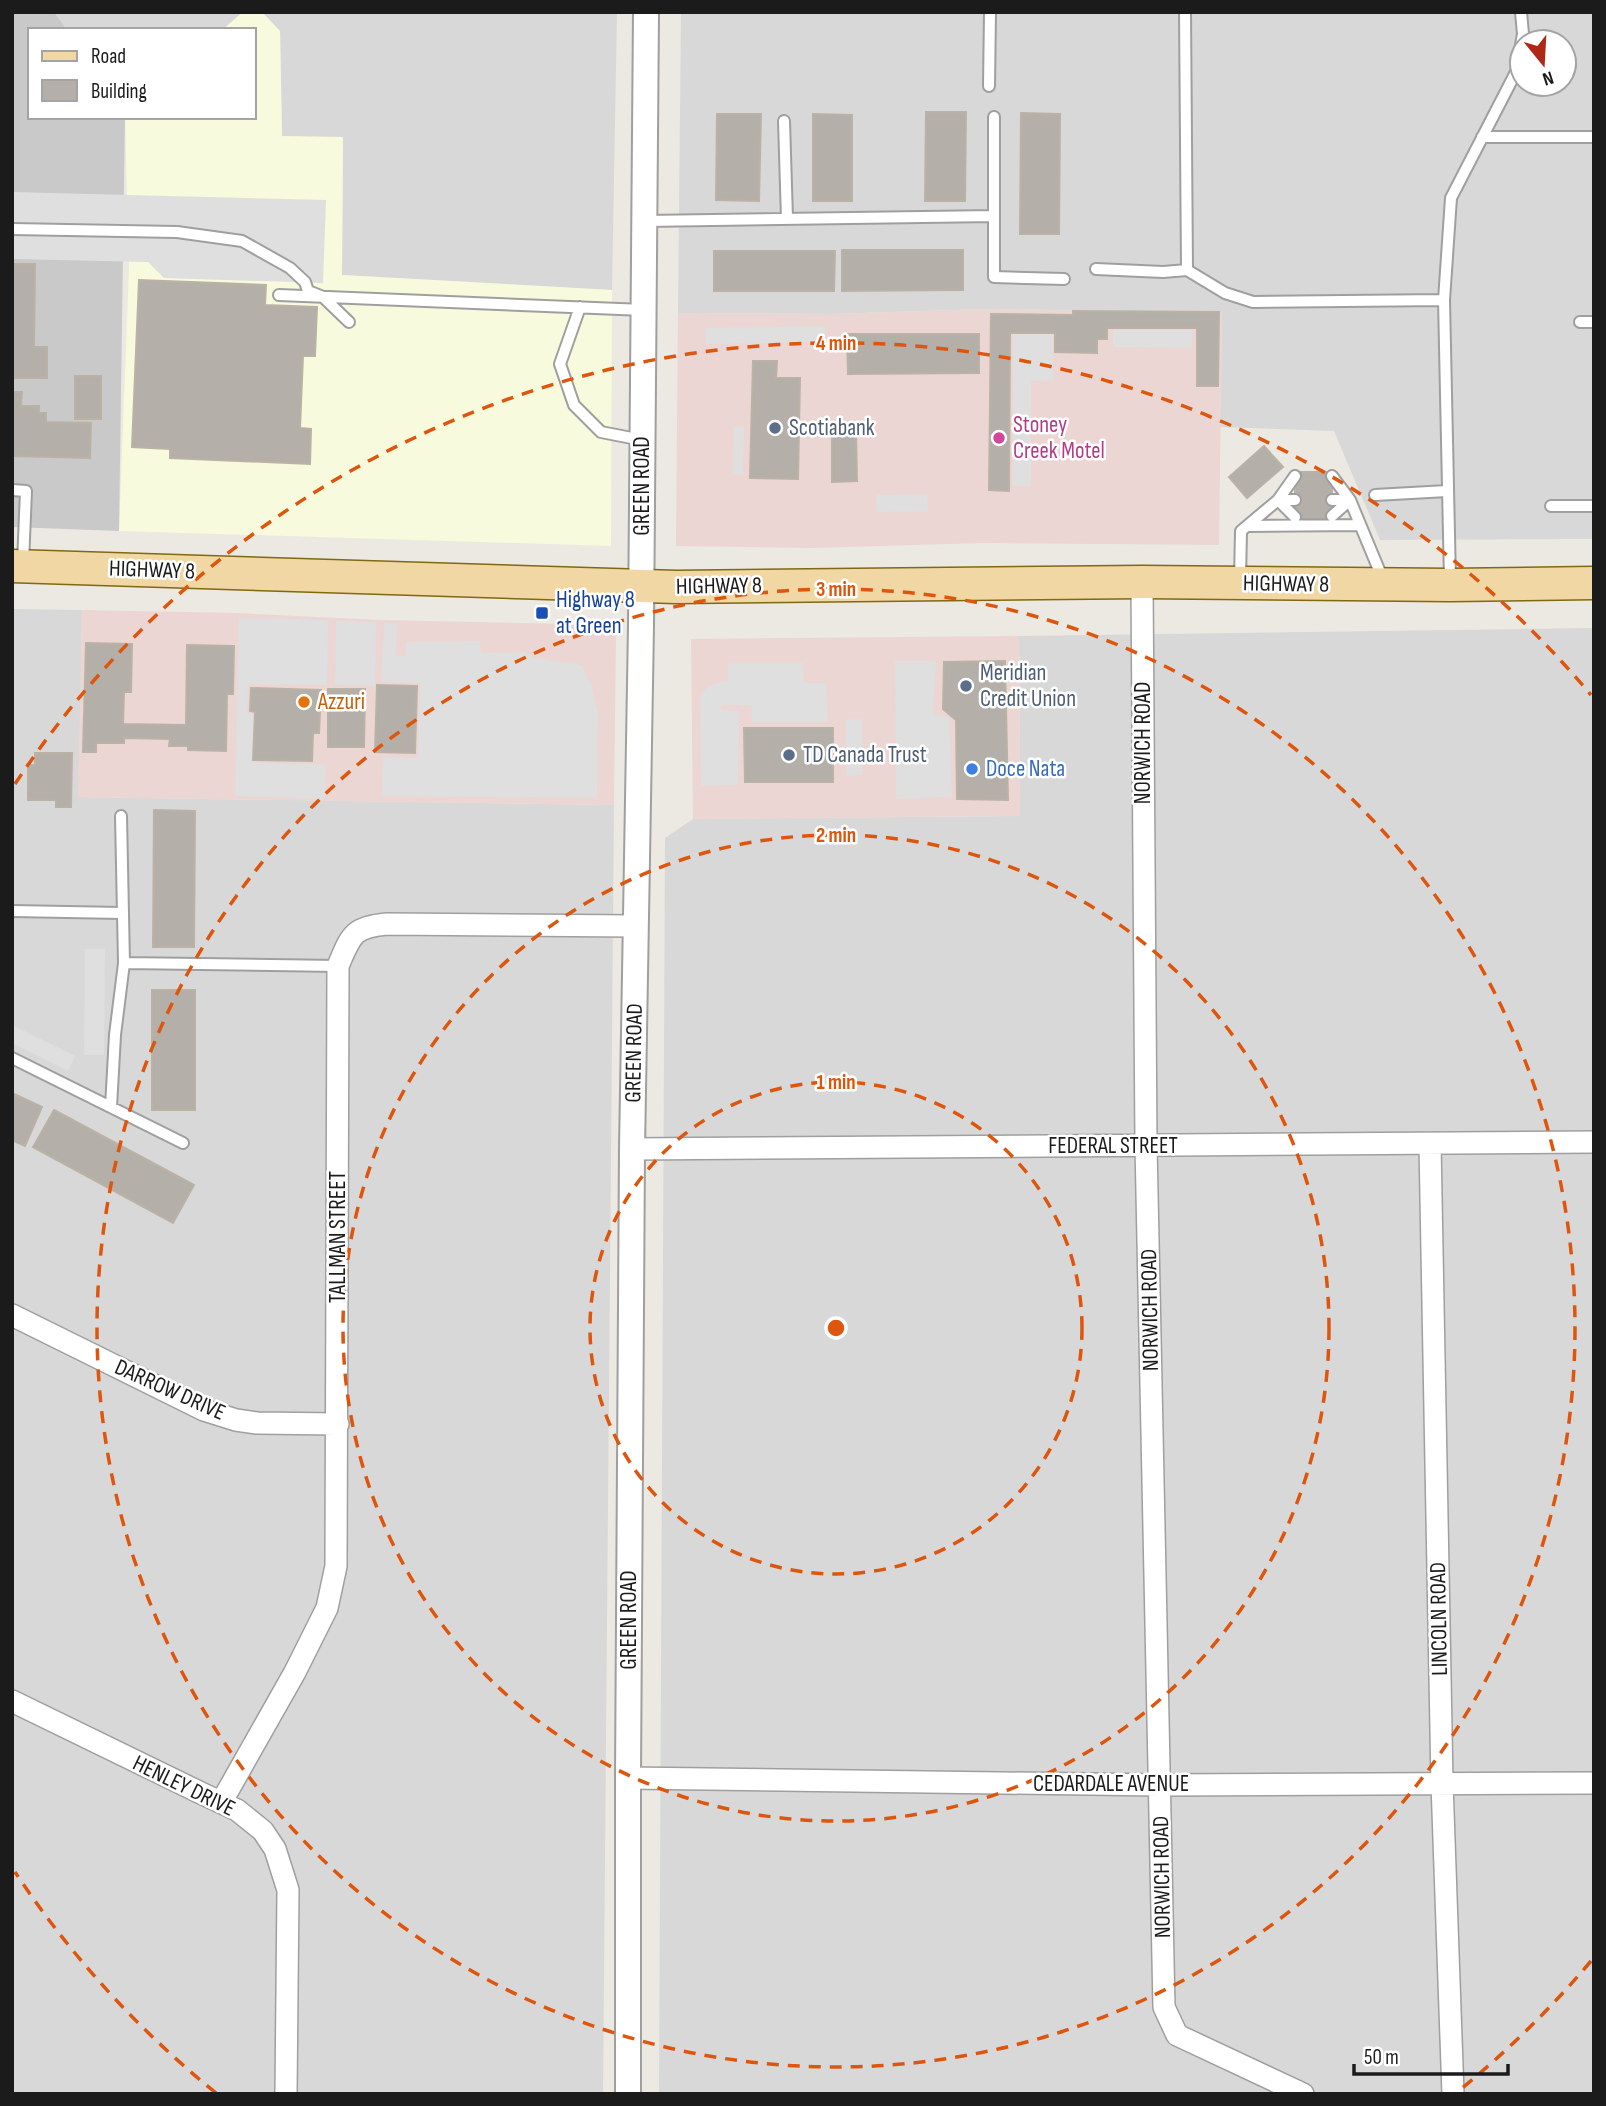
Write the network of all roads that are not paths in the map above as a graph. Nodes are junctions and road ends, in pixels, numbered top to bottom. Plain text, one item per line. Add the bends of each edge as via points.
1 (646, 12) edge
2 (990, 12) edge
3 (1185, 12) edge
4 (1521, 12) edge
5 (989, 86) dead end
6 (994, 117) dead end
7 (784, 121) dead end
8 (1482, 137) junction
9 (1594, 137) edge
10 (994, 216) junction
11 (786, 219) junction
12 (645, 221) junction
13 (12, 229) edge
14 (1096, 269) dead end
15 (1187, 270) junction
16 (1064, 279) dead end
17 (278, 295) dead end
18 (323, 297) junction
19 (1444, 300) junction
20 (580, 307) junction
21 (644, 310) junction
22 (349, 321) dead end
23 (1580, 322) dead end
24 (1594, 322) edge
25 (642, 440) junction
26 (1295, 476) dead end
27 (1332, 476) dead end
28 (12, 491) edge
29 (1447, 491) junction
30 (1375, 495) dead end
31 (1278, 500) junction
32 (1350, 500) junction
33 (1551, 506) dead end
34 (1594, 506) edge
35 (1247, 526) junction
36 (1360, 526) junction
37 (17, 566) edge
38 (1142, 582) junction
39 (1240, 583) junction
40 (1594, 583) edge
41 (1385, 584) junction
42 (1450, 585) junction
43 (641, 586) junction
44 (121, 816) dead end
45 (12, 911) edge
46 (122, 913) junction
47 (635, 926) junction
48 (124, 963) junction
49 (338, 966) junction
50 (12, 1058) edge
51 (111, 1107) junction
52 (1594, 1142) edge
53 (183, 1143) dead end
54 (1430, 1144) junction
55 (1146, 1145) junction
56 (632, 1149) junction
57 (12, 1315) edge
58 (338, 1424) junction
59 (12, 1701) edge
60 (628, 1778) junction
61 (1442, 1783) junction
62 (1594, 1783) edge
63 (1160, 1785) junction
64 (222, 1801) junction
65 (286, 2094) edge
66 (628, 2094) edge
67 (1303, 2094) edge
68 (1453, 2094) edge

1 - 12 street, GREEN ROAD
2 - 5 lane
3 - 15 lane
4 - 8 lane via 1523,34 1516,72
6 - 10 lane
7 - 11 lane
8 - 9 lane
8 - 19 lane via 1451,198
10 - 11 lane
10 - 16 lane via 994,277
11 - 12 lane
12 - 21 street, GREEN ROAD
13 - 18 lane via 177,232 242,241 290,268 308,291
14 - 15 lane
15 - 19 lane via 1225,293 1253,302
17 - 18 lane
18 - 20 lane
18 - 22 lane
19 - 29 lane
20 - 21 lane
20 - 25 lane via 560,364 574,405 601,432
21 - 25 street, GREEN ROAD
23 - 24 lane
25 - 43 street, GREEN ROAD
26 - 31 lane
27 - 32 lane
28 - 37 lane via 26,491
29 - 30 lane
29 - 42 lane
31 - 31 lane via 1295,504
31 - 35 lane
32 - 32 lane via 1332,504
32 - 36 lane
33 - 34 lane
35 - 36 lane
35 - 39 lane via 1241,531
36 - 41 lane
37 - 43 main road, HIGHWAY 8
38 - 39 main road, HIGHWAY 8
38 - 43 main road, HIGHWAY 8
38 - 55 street, NORWICH ROAD
39 - 41 main road, HIGHWAY 8
40 - 42 main road, HIGHWAY 8
41 - 42 main road, HIGHWAY 8
43 - 47 street, GREEN ROAD
44 - 46 lane
45 - 46 lane
46 - 48 lane
47 - 49 street, TALLMAN STREET via 367,926 350,937
47 - 56 street, GREEN ROAD
48 - 49 lane
48 - 51 lane
49 - 58 street, TALLMAN STREET
50 - 51 lane
51 - 53 lane
52 - 54 street, FEDERAL STREET
54 - 55 street, FEDERAL STREET
54 - 61 street, LINCOLN ROAD
55 - 56 street, FEDERAL STREET
55 - 63 street, NORWICH ROAD
56 - 60 street, GREEN ROAD
57 - 58 street, DARROW DRIVE via 204,1410 257,1423
58 - 64 street, TALLMAN STREET via 336,1566 327,1608
59 - 64 street, HENLEY DRIVE
60 - 63 street, CEDARDALE AVENUE
60 - 66 street, GREEN ROAD
61 - 62 street, CEDARDALE AVENUE
61 - 63 street, CEDARDALE AVENUE
61 - 68 street, LINCOLN ROAD
63 - 67 street, NORWICH ROAD via 1164,2007 1177,2035
64 - 65 street, HENLEY DRIVE via 263,1830 275,1849 288,1891

